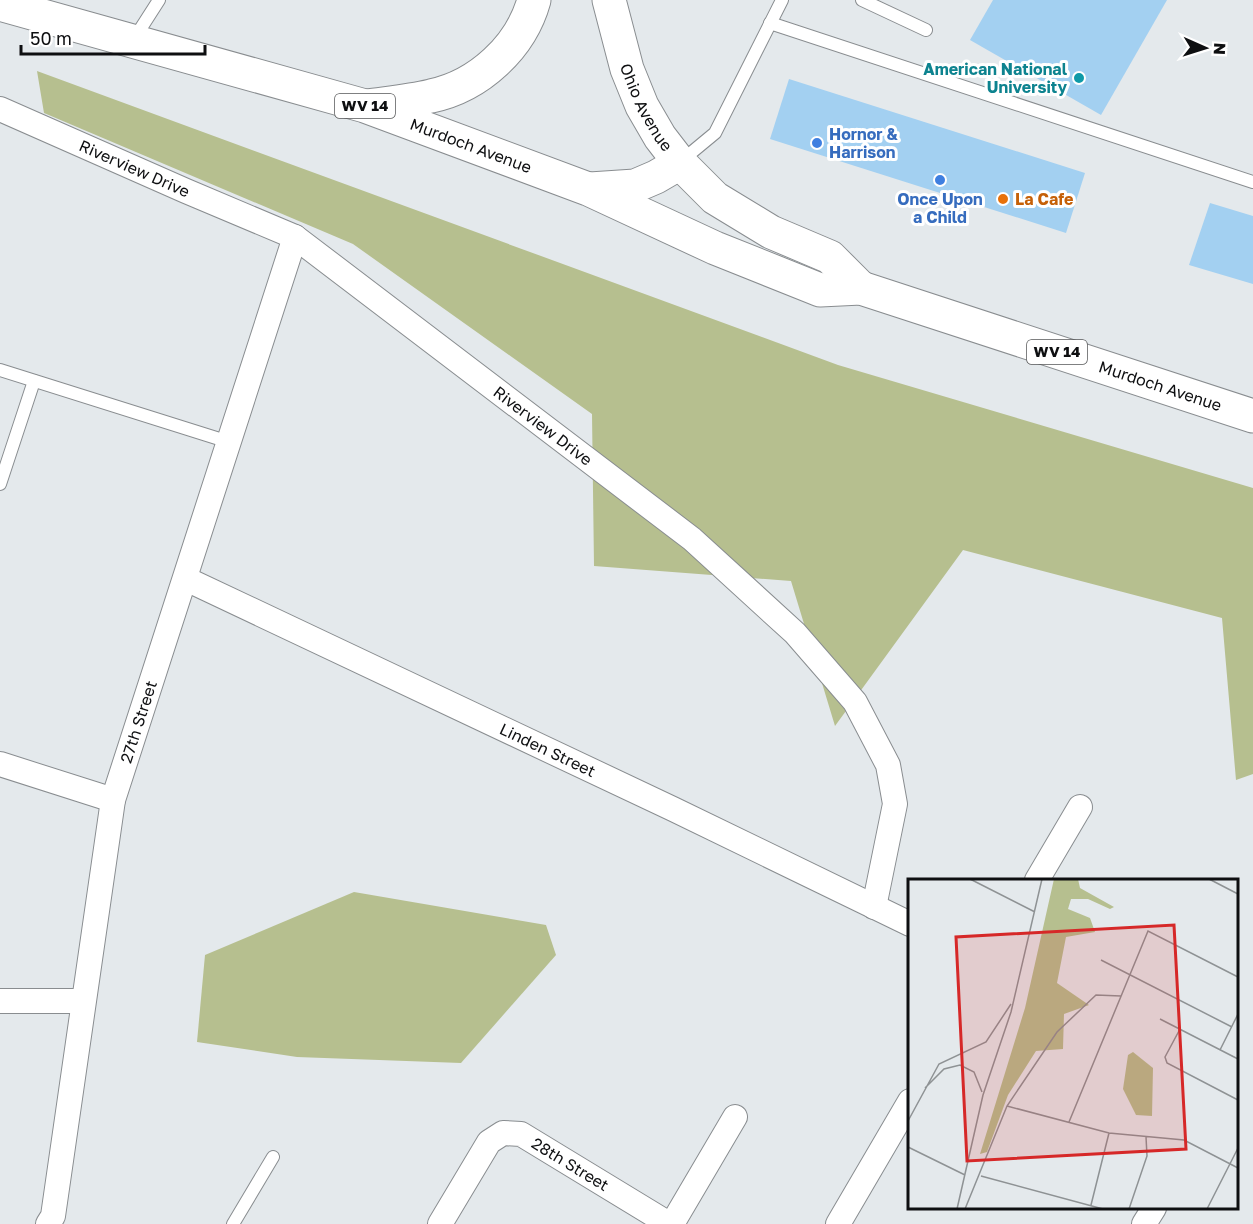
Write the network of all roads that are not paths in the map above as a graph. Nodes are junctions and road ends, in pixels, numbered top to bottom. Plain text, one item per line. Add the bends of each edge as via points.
1 (159, 0) edge
2 (534, 0) edge
3 (609, 0) edge
4 (782, 0) edge
5 (862, 0) edge
6 (0, 4) edge
7 (770, 23) junction
8 (926, 30) dead end
9 (133, 41) junction
10 (366, 106) junction
11 (0, 109) edge
12 (680, 163) junction
13 (1253, 182) edge
14 (588, 189) junction
15 (715, 198) joint
16 (295, 237) junction
17 (861, 288) junction
18 (0, 370) edge
19 (34, 381) junction
20 (1253, 416) edge
21 (229, 442) junction
22 (0, 484) edge
23 (186, 579) junction
24 (0, 764) edge
25 (113, 800) junction
26 (1080, 807) dead end
27 (1038, 879) edge
28 (874, 907) junction
29 (908, 924) edge
30 (0, 1001) edge
31 (83, 1001) junction
32 (908, 1103) edge
33 (735, 1117) dead end
34 (273, 1157) dead end
35 (1153, 1209) edge
36 (48, 1224) edge
37 (233, 1224) edge
38 (440, 1224) edge
39 (671, 1224) edge
40 (838, 1224) edge
41 (1144, 1224) edge

1 - 9 lane
2 - 10 main road via 529,18 514,43 494,64 465,83 433,96
3 - 12 main road, Ohio Avenue / WV 14 via 627,69 642,106
4 - 7 lane
5 - 8 lane
6 - 9 main road, Murdoch Avenue / WV 14
7 - 12 lane via 716,133
7 - 13 lane
9 - 10 main road, Murdoch Avenue / WV 14
10 - 14 main road, Murdoch Avenue / WV 14
11 - 16 street, Riverview Drive
12 - 14 main road via 635,186
12 - 15 main road, Ohio Avenue / WV 14
14 - 17 main road, Murdoch Avenue / WV 14 via 715,248 819,290
15 - 17 main road, Murdoch Avenue / WV 14 via 771,232 830,257
16 - 21 street, 27th Street
16 - 28 street, Riverview Drive via 692,539 795,633 855,702 888,765 895,804
17 - 20 main road, Murdoch Avenue / WV 14
18 - 19 lane
19 - 21 lane
19 - 22 lane
21 - 23 street, 27th Street
23 - 25 street, 27th Street
23 - 28 street, Linden Street
24 - 25 street
25 - 31 street, 27th Street
26 - 27 street
28 - 29 street, Linden Street
30 - 31 street
31 - 36 street, 27th Street via 53,1216
32 - 40 street
33 - 39 street
34 - 37 lane
35 - 41 street
38 - 39 street, 28th Street via 489,1142 503,1133 521,1134

